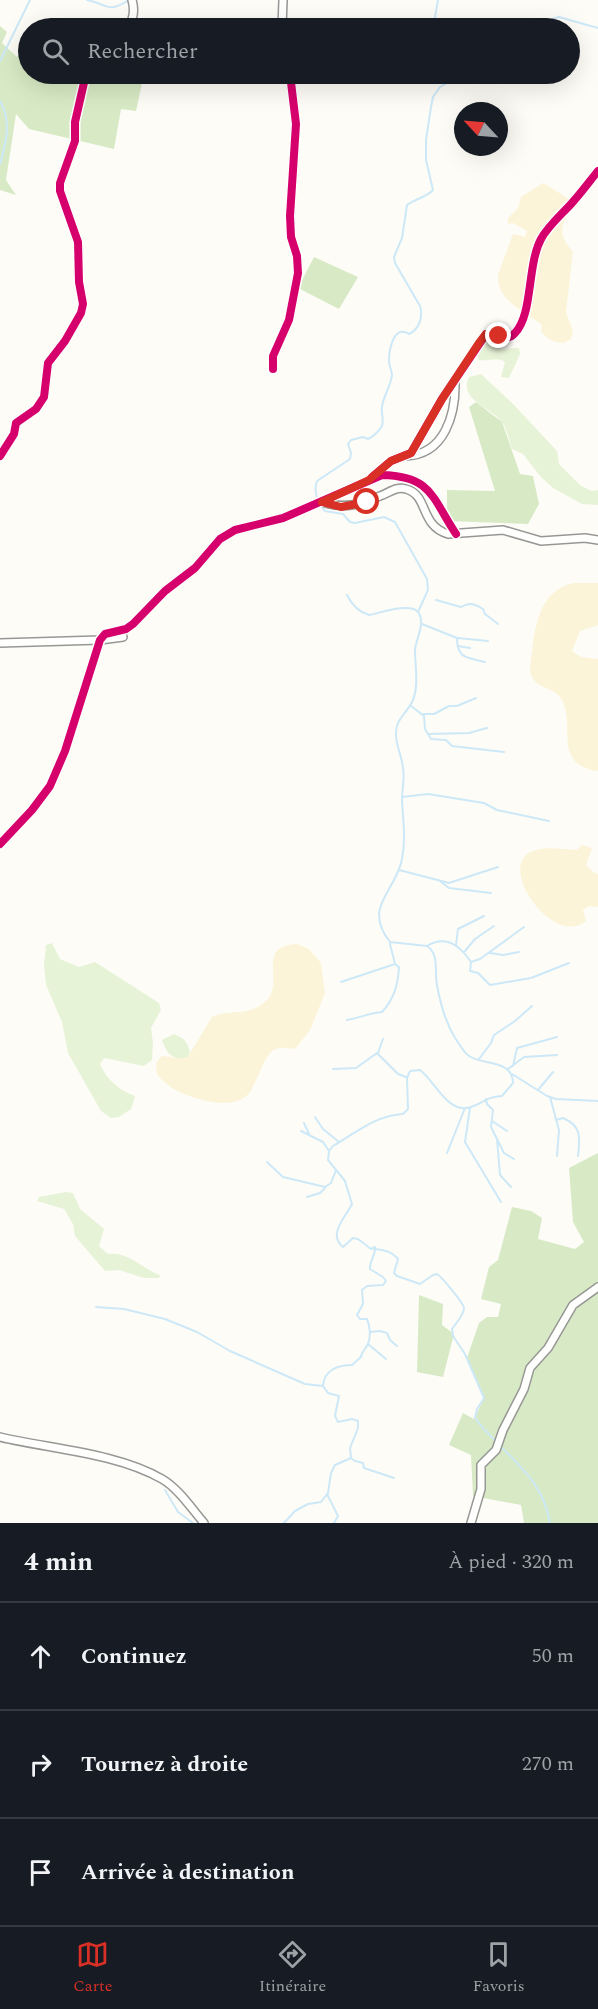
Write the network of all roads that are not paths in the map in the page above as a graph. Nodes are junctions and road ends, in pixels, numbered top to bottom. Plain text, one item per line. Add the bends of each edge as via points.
1 (132, 0) edge
2 (283, 0) edge
3 (133, 18) edge
4 (282, 18) edge
5 (84, 84) edge
6 (291, 84) edge
7 (598, 171) edge
8 (273, 369) dead end
9 (455, 381) junction
10 (0, 456) edge
11 (405, 456) junction
12 (369, 480) junction
13 (322, 502) junction
14 (456, 534) junction
15 (598, 540) edge
16 (123, 638) dead end
17 (100, 640) junction
18 (0, 643) edge
19 (0, 844) edge
20 (598, 1287) edge
21 (0, 1437) edge
22 (204, 1523) edge
23 (471, 1523) edge

1 - 3 street
2 - 4 street
5 - 10 street via 75,141 60,183 78,243 81,313 48,363 44,397 36,409 16,423
6 - 8 street via 296,124 290,216 298,273 289,320 273,356
7 - 9 street via 542,237 534,255 524,319 518,330 506,338 486,334
9 - 11 street via 417,444
9 - 11 street via 448,427 431,450
11 - 12 street via 391,461
12 - 13 street
12 - 14 street via 394,475 426,486
13 - 14 street via 349,506 395,489 408,489 419,498 432,525 440,532
13 - 17 street via 283,518 235,530 220,539 195,568 165,591 133,624 105,634
14 - 15 street via 503,530 541,541
16 - 17 street
17 - 18 street
17 - 19 street via 50,786
20 - 23 street via 573,1305 548,1348 530,1368 496,1450 481,1466 481,1489
21 - 22 street via 132,1466 163,1480

